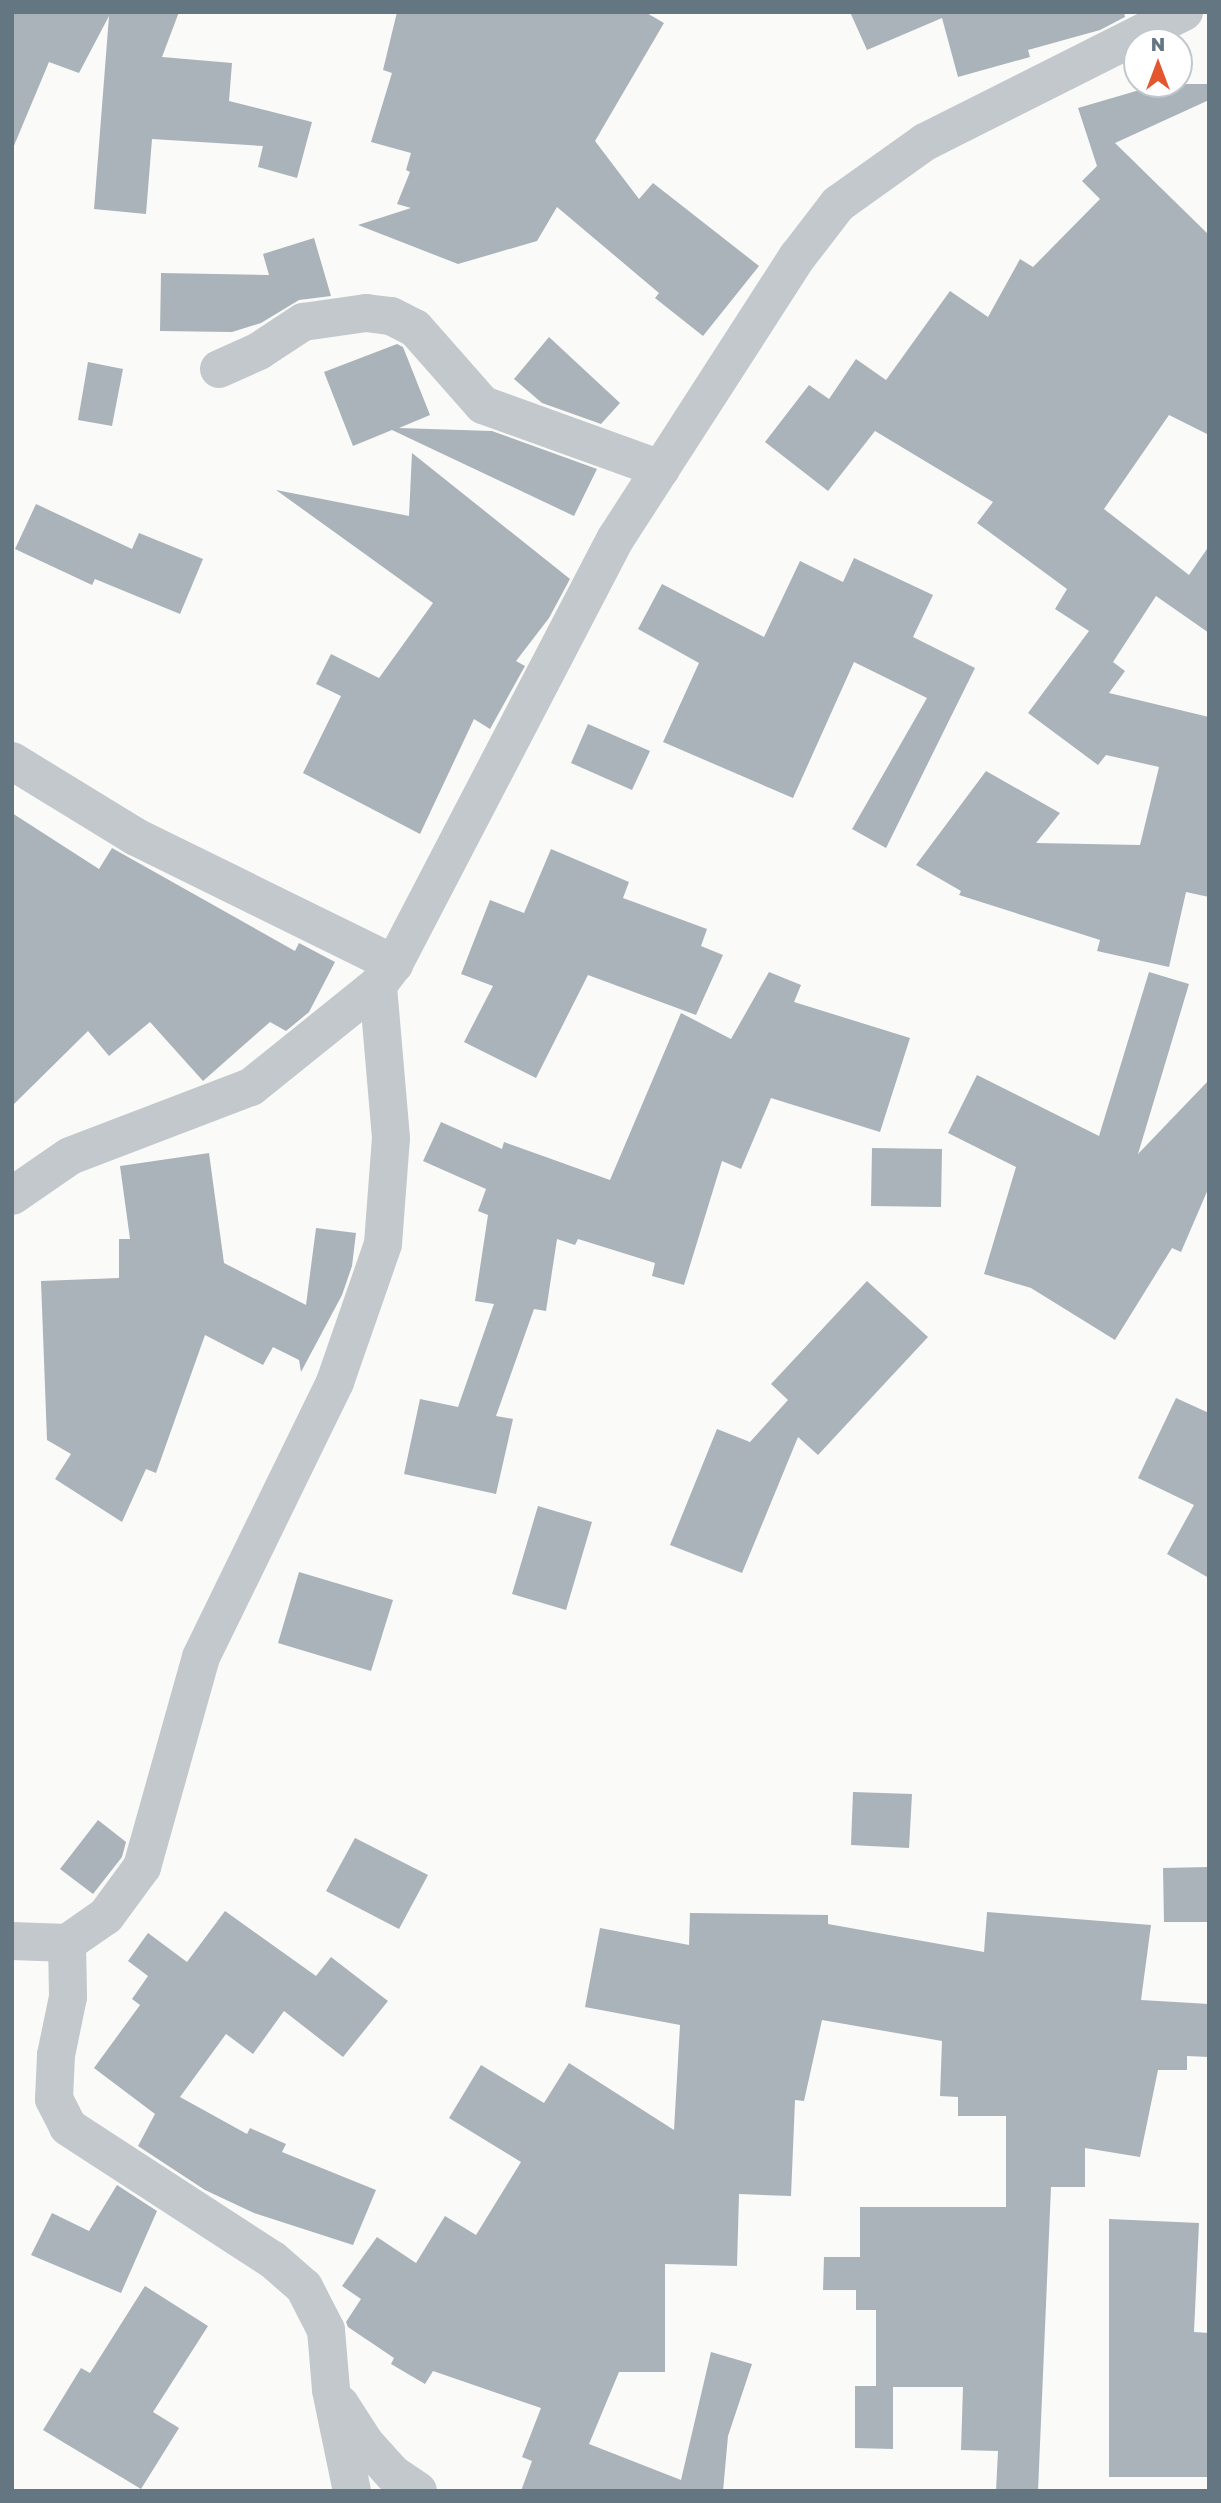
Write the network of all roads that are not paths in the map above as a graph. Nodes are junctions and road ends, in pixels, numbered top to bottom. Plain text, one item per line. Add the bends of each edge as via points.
1 (1184, 12) edge
2 (219, 369) dead end
3 (661, 469) junction
4 (12, 761) edge
5 (386, 974) junction
6 (12, 1196) edge
7 (12, 1941) edge
8 (67, 1942) junction
9 (331, 2390) junction
10 (352, 2491) edge
11 (418, 2491) edge

1 - 3 street via 925,142 838,204 798,256
2 - 3 street via 259,351 303,322 366,313 391,316 415,328 483,405
3 - 5 street via 616,538
4 - 5 street via 136,836
5 - 6 street via 251,1087 70,1156
5 - 8 street via 391,1138 383,1244 335,1382 201,1657 142,1867 106,1916
7 - 8 street
8 - 9 street via 68,1997 56,2055 54,2099 68,2127 273,2260 304,2287 326,2330
9 - 10 street
9 - 11 street via 365,2443 393,2474

